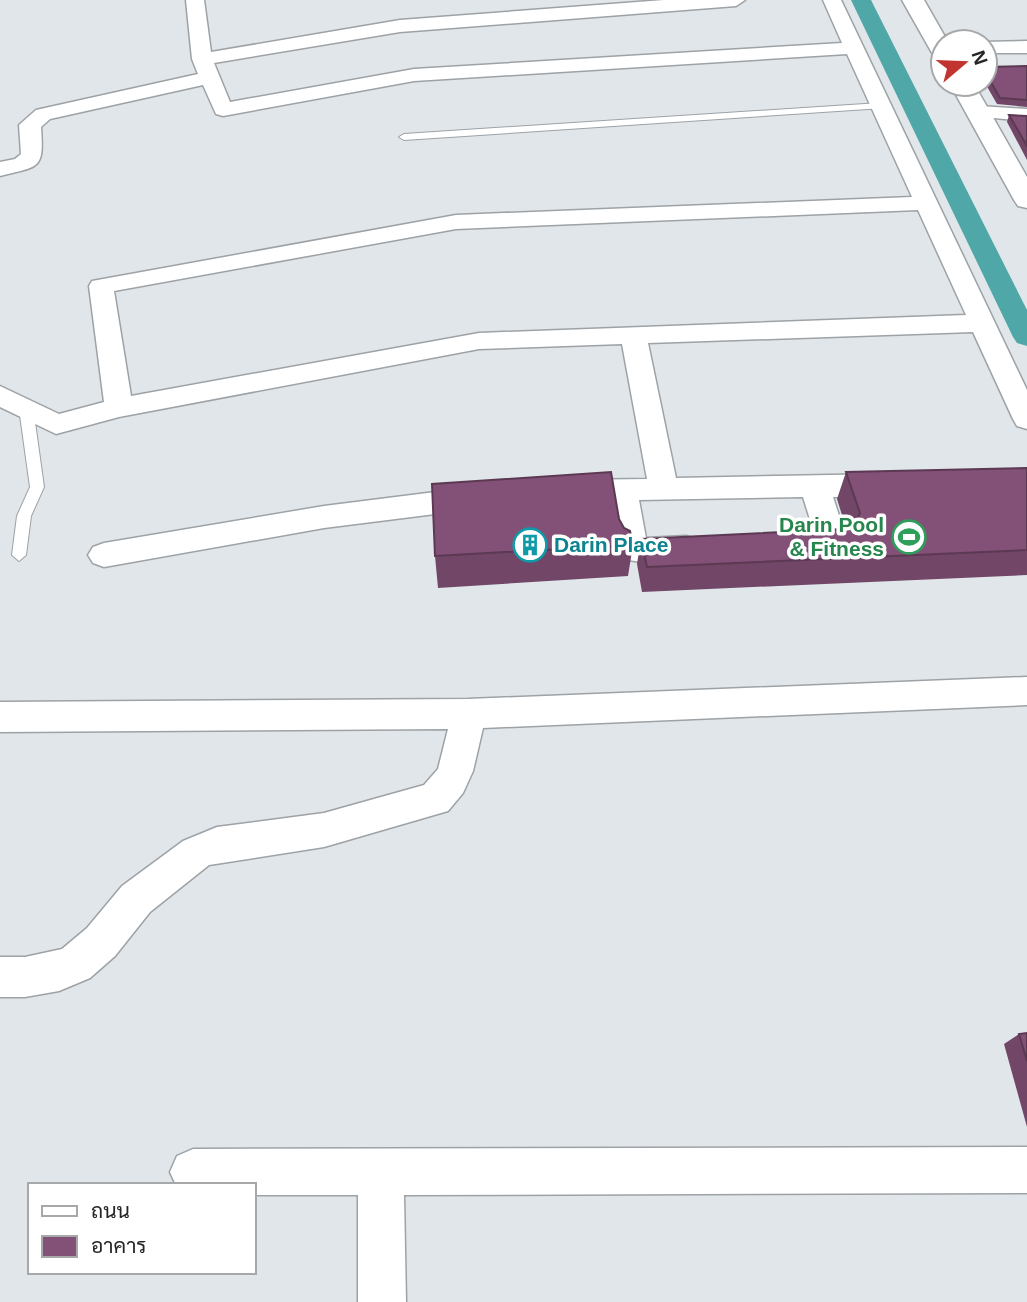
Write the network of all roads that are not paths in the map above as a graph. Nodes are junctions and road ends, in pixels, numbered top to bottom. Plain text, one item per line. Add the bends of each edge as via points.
1 (195, 0) edge
2 (200, 0) edge
3 (736, 0) edge
4 (832, 0) edge
5 (913, 0) edge
6 (930, 28) edge
7 (999, 47) edge
8 (1027, 47) edge
9 (852, 48) junction
10 (206, 68) junction
11 (970, 98) edge
12 (880, 106) junction
13 (979, 113) junction
14 (1027, 115) edge
15 (404, 137) dead end
16 (0, 169) edge
17 (1027, 200) edge
18 (926, 203) junction
19 (983, 323) junction
20 (633, 335) junction
21 (0, 395) edge
22 (26, 408) junction
23 (119, 408) junction
24 (1027, 419) edge
25 (908, 484) edge
26 (815, 487) junction
27 (622, 490) junction
28 (664, 490) junction
29 (544, 491) edge
30 (504, 495) edge
31 (765, 544) edge
32 (712, 546) edge
33 (19, 555) dead end
34 (104, 555) dead end
35 (1027, 691) edge
36 (468, 714) junction
37 (0, 717) edge
38 (0, 977) edge
39 (1027, 1170) edge
40 (193, 1172) dead end
41 (381, 1173) junction
42 (382, 1302) edge

1 - 2 street
1 - 10 street
3 - 10 street via 400,26
4 - 9 street
5 - 6 street
7 - 8 street
9 - 10 street via 414,75 223,110
9 - 12 street
10 - 16 street via 43,114 30,125 32,156 22,164
11 - 13 street
12 - 15 lane
12 - 18 street
13 - 14 street
13 - 17 street
18 - 19 street
18 - 23 street via 456,222 101,286
19 - 20 street
19 - 24 street
20 - 23 street via 479,341
20 - 28 street
21 - 22 street
22 - 23 street via 55,424
22 - 33 lane via 37,487 24,516
25 - 26 street
26 - 28 street
26 - 31 street via 832,540
27 - 28 street
27 - 29 street
27 - 32 street via 633,550
30 - 34 street via 324,517
35 - 36 street
36 - 37 street
36 - 38 street via 456,769 447,791 435,799 324,830 217,845 196,853 136,899 76,964 25,977
39 - 41 street
40 - 41 street
41 - 42 street

